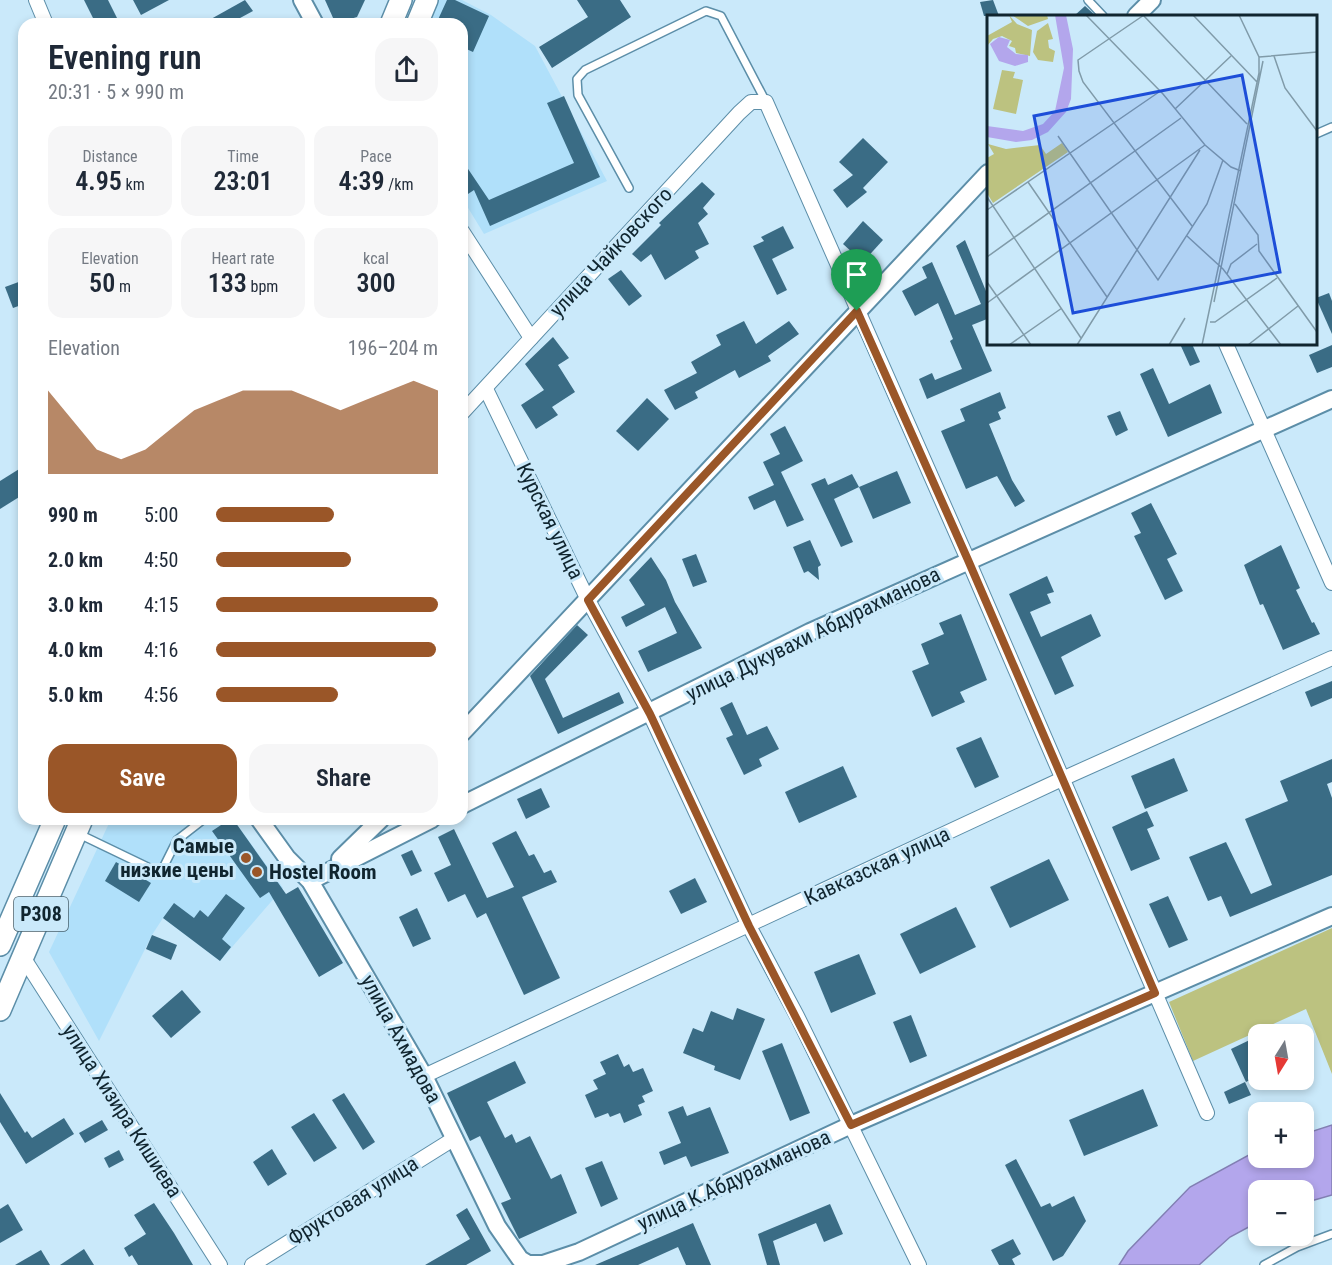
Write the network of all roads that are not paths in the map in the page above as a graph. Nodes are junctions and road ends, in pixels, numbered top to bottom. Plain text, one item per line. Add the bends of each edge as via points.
1 (36, 0) edge
2 (302, 0) edge
3 (401, 0) edge
4 (427, 0) edge
5 (1088, 0) edge
6 (1152, 0) edge
7 (1102, 15) edge
8 (1137, 15) edge
9 (44, 18) edge
10 (312, 18) edge
11 (394, 18) edge
12 (420, 18) edge
13 (766, 102) junction
14 (1332, 127) edge
15 (1317, 134) edge
16 (987, 174) edge
17 (629, 188) dead end
18 (468, 240) edge
19 (857, 311) junction
20 (531, 338) junction
21 (1226, 345) edge
22 (486, 389) junction
23 (1332, 399) edge
24 (468, 407) edge
25 (1265, 430) junction
26 (968, 560) junction
27 (1332, 583) edge
28 (588, 600) junction
29 (1332, 658) edge
30 (650, 714) junction
31 (468, 727) edge
32 (1062, 779) junction
33 (468, 801) edge
34 (52, 825) edge
35 (196, 825) edge
36 (263, 825) edge
37 (375, 825) edge
38 (420, 825) edge
39 (78, 826) edge
40 (310, 881) junction
41 (1332, 916) edge
42 (749, 926) junction
43 (0, 945) edge
44 (23, 957) junction
45 (1155, 993) junction
46 (0, 1010) edge
47 (424, 1076) junction
48 (1207, 1113) dead end
49 (851, 1125) junction
50 (455, 1138) junction
51 (1332, 1234) edge
52 (220, 1265) edge
53 (252, 1265) edge
54 (530, 1265) edge
55 (919, 1265) edge
56 (1264, 1265) edge

1 - 9 street
2 - 10 street
3 - 11 main road
4 - 12 main road
5 - 7 lane
6 - 8 street
13 - 17 lane via 721,16 706,11 585,70 577,79 578,95
13 - 19 street
13 - 20 street, улица Чайковского via 751,102 739,113
14 - 15 lane
16 - 19 street
18 - 20 street
19 - 26 street
19 - 28 street
20 - 22 street, улица Чайковского
21 - 25 street
22 - 24 street, улица Чайковского
22 - 28 street, Курская улица
23 - 25 street, улица Дукувахи Абдурахманова
25 - 26 street, улица Дукувахи Абдурахманова
25 - 27 street
26 - 30 street, улица Дукувахи Абдурахманова via 810,632
26 - 32 street
28 - 30 street, Курская улица
28 - 31 street
29 - 32 street, Кавказская улица
30 - 33 street, улица Дукувахи Абдурахманова
30 - 42 street, Курская улица
32 - 42 street, Кавказская улица
32 - 45 street
34 - 43 main road, p308
35 - 39 lane via 177,840 158,872
36 - 40 street, улица Ахмадова
37 - 40 street via 356,846
38 - 40 street
39 - 44 main road, P308
40 - 47 street, улица Ахмадова
41 - 45 street, улица К.Абдурахманова
42 - 47 street, Кавказская улица
42 - 49 street, Курская улица
44 - 46 main road, P308
44 - 52 street, улица Хизира Кишиева
45 - 48 street
45 - 49 street, улица К.Абдурахманова
47 - 50 street, улица Ахмадова
49 - 54 street, улица К.Абдурахманова via 579,1252
49 - 55 street, Курская улица
50 - 53 street, Фруктовая улица
50 - 54 street, улица Ахмадова via 507,1243
51 - 56 lane

